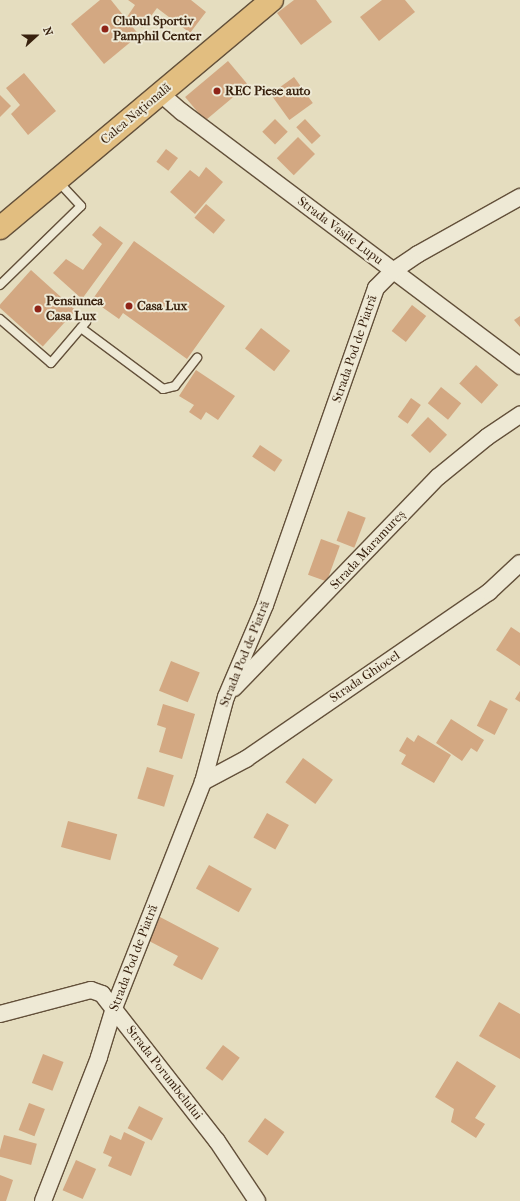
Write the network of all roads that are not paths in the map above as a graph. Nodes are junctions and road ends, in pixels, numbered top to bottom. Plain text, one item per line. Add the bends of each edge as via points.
1 (272, 0) edge
2 (161, 94) junction
3 (58, 180) junction
4 (520, 197) edge
5 (0, 228) edge
6 (393, 271) junction
7 (0, 284) edge
8 (0, 319) edge
9 (197, 358) dead end
10 (520, 366) edge
11 (520, 415) edge
12 (520, 562) edge
13 (226, 697) junction
14 (203, 782) junction
15 (114, 1008) junction
16 (0, 1014) edge
17 (43, 1201) edge
18 (257, 1201) edge

1 - 2 main road, Calea Națională
2 - 3 main road, Calea Națională
2 - 6 street, Strada Vasile Lupu
3 - 5 main road, Calea Națională
3 - 7 lane via 81,206
4 - 6 street, Strada Pod de Piatră via 418,254
6 - 10 street, Strada Vasile Lupu
6 - 13 street, Strada Pod de Piatră via 376,288 265,605
8 - 9 lane via 51,363 83,325 163,389 175,386
11 - 13 street, Strada Maramureș via 438,477
12 - 14 street, Strada Ghiocel via 489,592 246,758
13 - 14 street, Strada Pod de Piatră
14 - 15 street, Strada Pod de Piatră
15 - 16 street, Strada Porumbelului via 102,994 91,990
15 - 17 street, Strada Pod de Piatră via 99,1057
15 - 18 street, Strada Porumbelului via 217,1141

